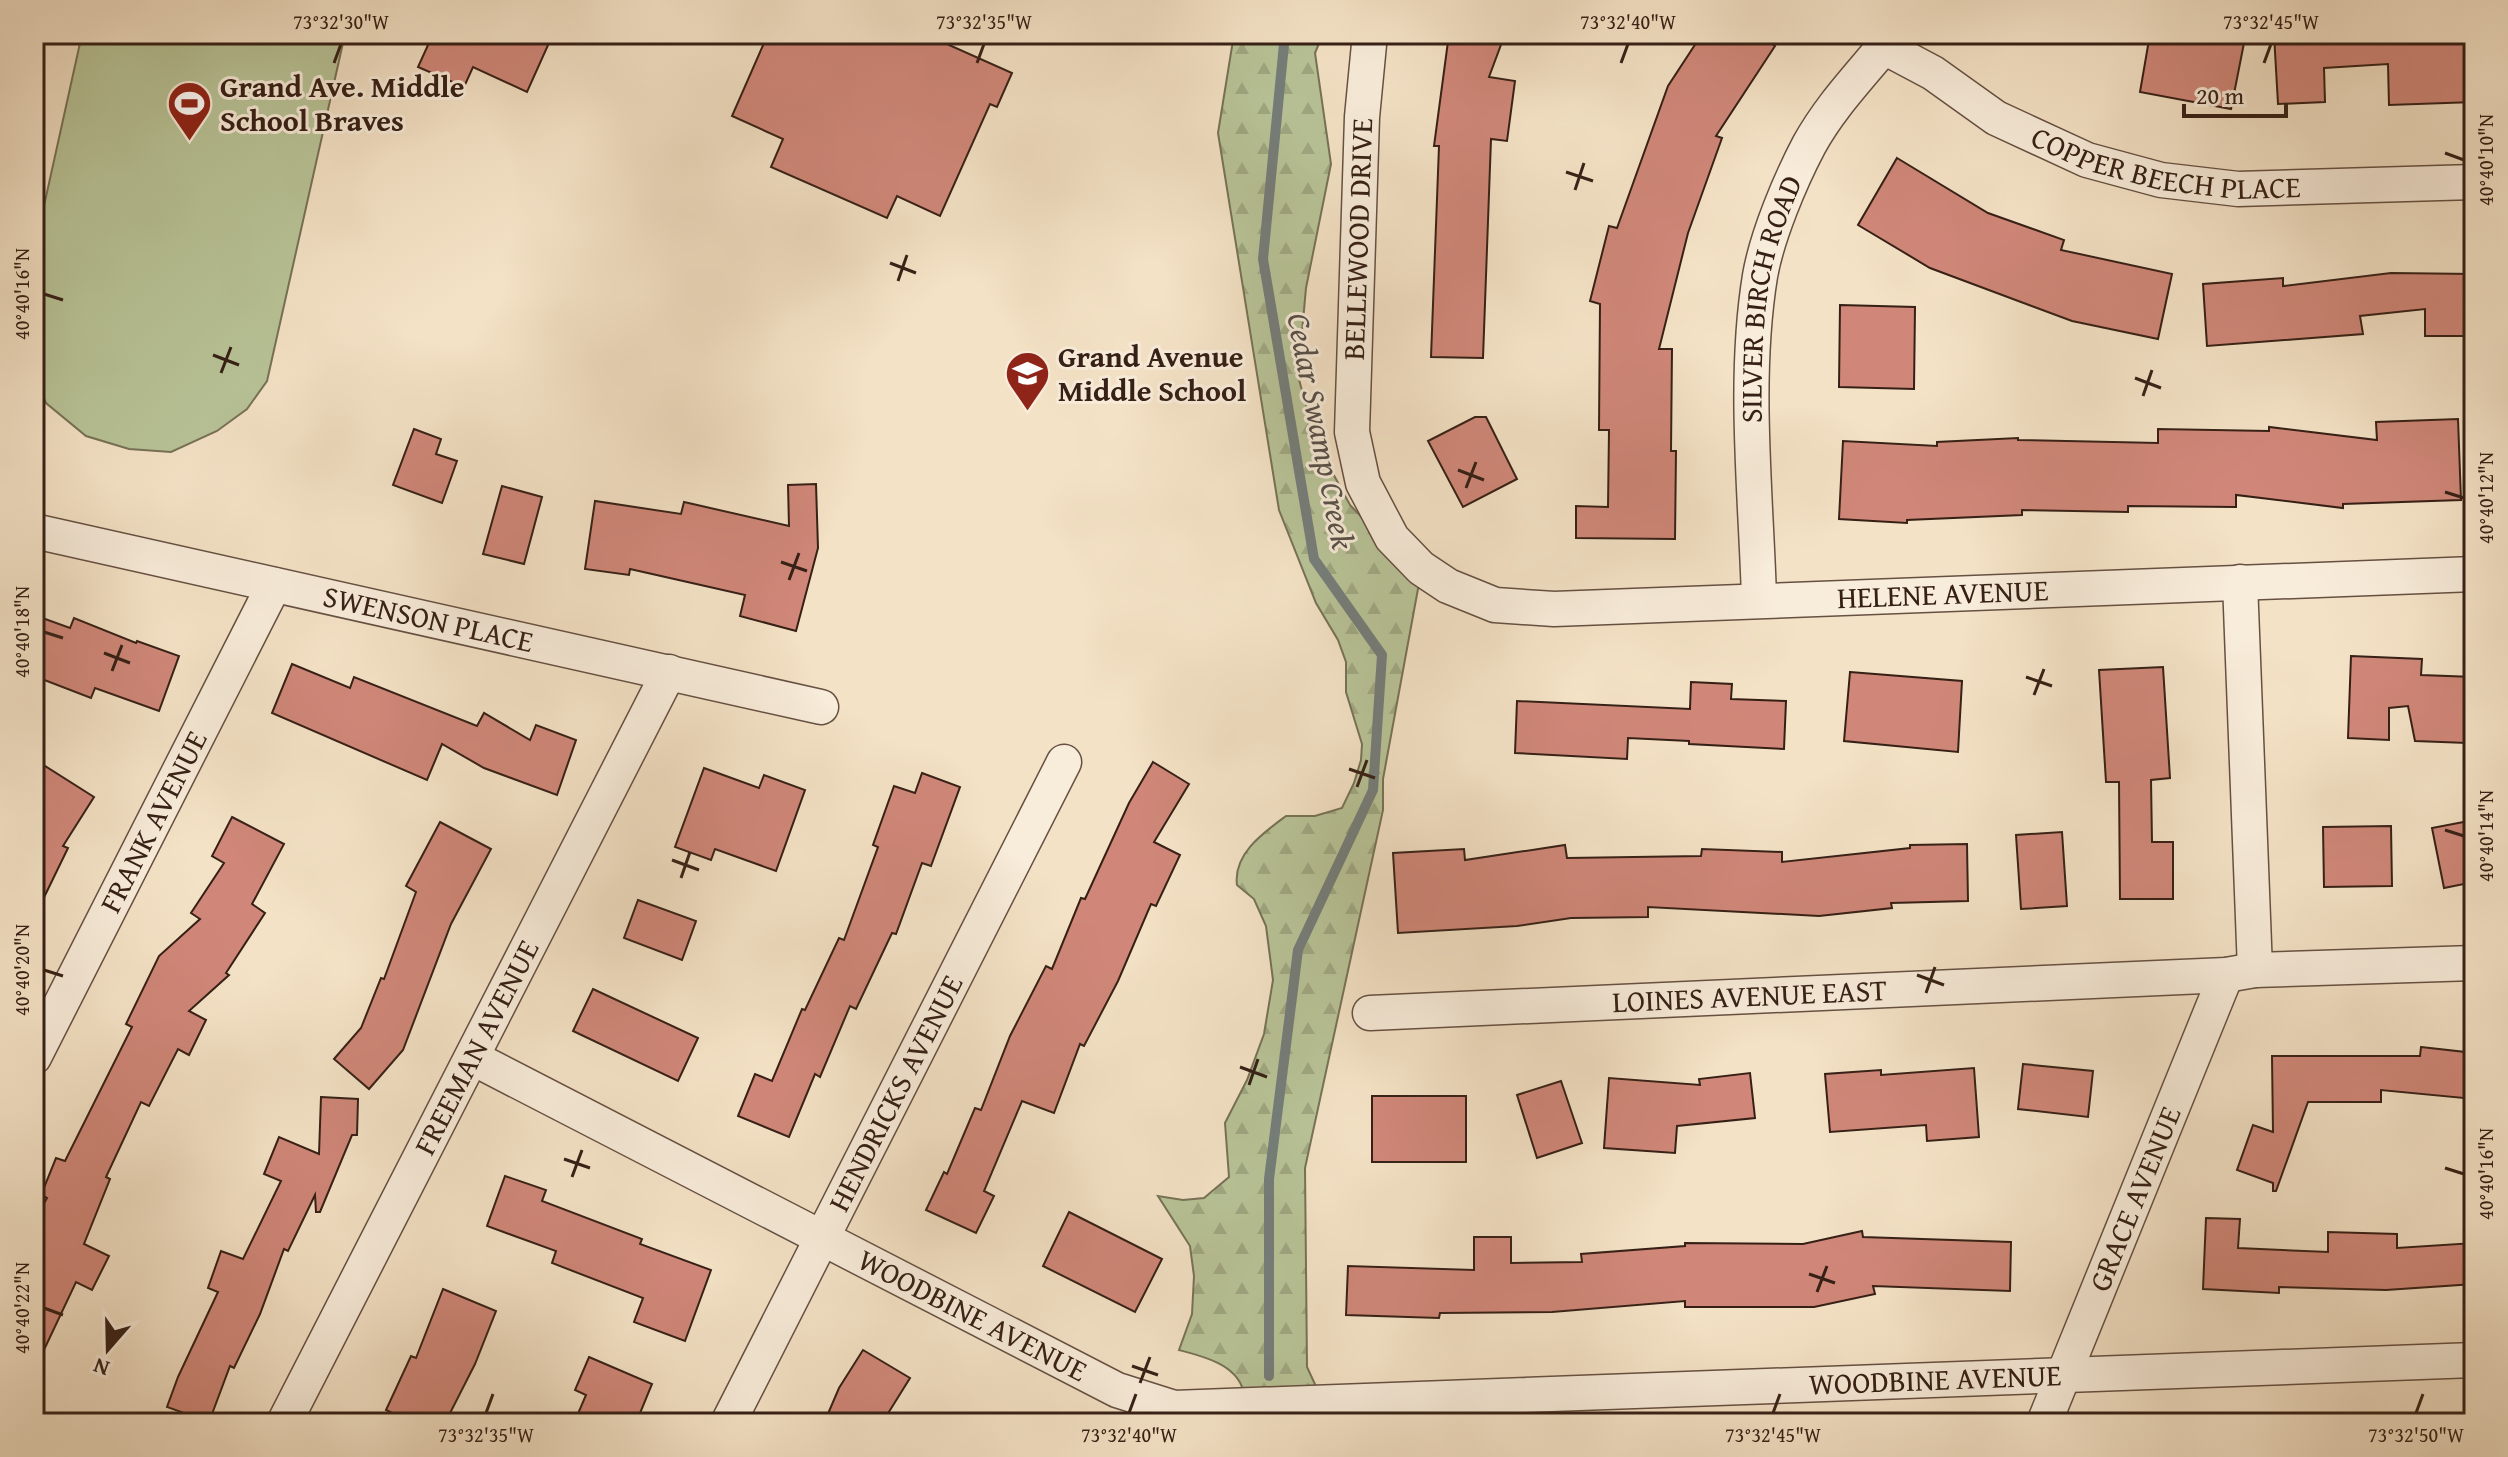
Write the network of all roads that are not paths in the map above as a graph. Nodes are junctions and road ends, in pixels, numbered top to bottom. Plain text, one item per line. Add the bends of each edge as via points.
1 (1370, 34) edge
2 (1889, 40) edge
3 (2474, 182) edge
4 (34, 531) edge
5 (1421, 568) joint
6 (2474, 574) edge
7 (2240, 582) junction
8 (274, 585) junction
9 (1759, 599) junction
10 (669, 672) junction
11 (821, 707) dead end
12 (1064, 762) dead end
13 (2474, 963) edge
14 (2240, 973) junction
15 (1370, 1013) dead end
16 (34, 1057) edge
17 (473, 1058) junction
18 (821, 1240) junction
19 (2474, 1360) edge
20 (2064, 1374) junction
21 (1170, 1415) edge
22 (284, 1423) edge
23 (728, 1423) edge
24 (2044, 1423) edge

1 - 5 street, BELLEWOOD DRIVE via 1362,117 1352,432 1363,483 1392,538
2 - 3 street, COPPER BEECH PLACE via 1996,118 2087,160 2161,180 2238,189
2 - 9 street, SILVER BIRCH ROAD via 1844,92 1809,145 1772,232 1761,275 1751,359
4 - 8 street, SWENSON PLACE
5 - 9 street, HELENE AVENUE via 1448,586 1495,605 1554,609
6 - 7 street, HELENE AVENUE
7 - 9 street, HELENE AVENUE
7 - 14 street, GRACE AVENUE
8 - 10 street, SWENSON PLACE
8 - 16 street, FRANK AVENUE
10 - 11 street, SWENSON PLACE
10 - 17 street, FREEMAN AVENUE
12 - 18 street, HENDRICKS AVENUE
13 - 14 street, LOINES AVENUE EAST
14 - 15 street, LOINES AVENUE EAST
14 - 20 street, GRACE AVENUE
17 - 18 street, WOODBINE AVENUE
17 - 22 street, FREEMAN AVENUE
18 - 21 street, WOODBINE AVENUE
18 - 23 street, HENDRICKS AVENUE
19 - 20 street, WOODBINE AVENUE
20 - 21 street, WOODBINE AVENUE
20 - 24 street, GRACE AVENUE

